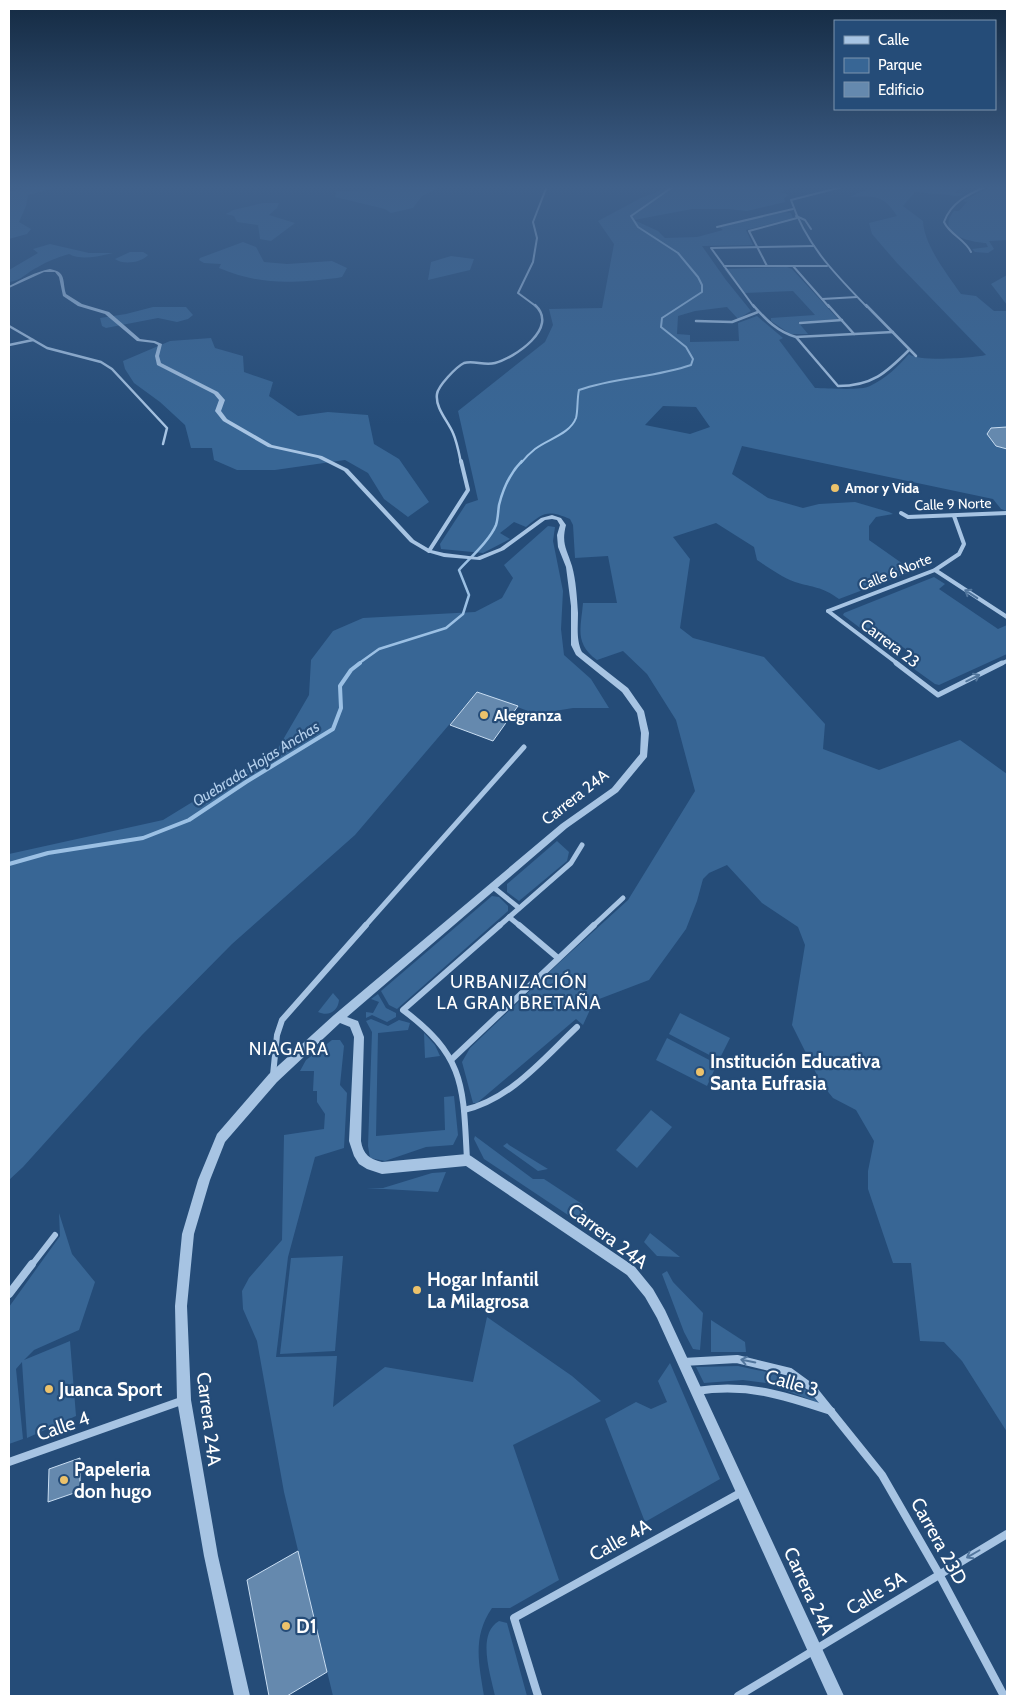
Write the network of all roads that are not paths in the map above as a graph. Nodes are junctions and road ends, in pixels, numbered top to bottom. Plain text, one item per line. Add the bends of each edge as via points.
1 (531, 266) edge
2 (724, 266) joint
3 (767, 266) joint
4 (793, 266) junction
5 (828, 266) joint
6 (9, 287) edge
7 (857, 297) junction
8 (822, 299) junction
9 (758, 312) junction
10 (842, 320) junction
11 (696, 321) dead end
12 (800, 322) dead end
13 (9, 326) edge
14 (892, 332) junction
15 (854, 334) junction
16 (796, 337) junction
17 (34, 340) junction
18 (9, 345) edge
19 (909, 350) junction
20 (916, 356) dead end
21 (163, 444) dead end
22 (1007, 513) edge
23 (901, 514) dead end
24 (954, 516) junction
25 (430, 551) junction
26 (444, 555) joint
27 (478, 559) joint
28 (935, 570) junction
29 (828, 611) joint
30 (1007, 617) edge
31 (1007, 661) edge
32 (524, 747) dead end
33 (582, 845) dead end
34 (493, 887) junction
35 (623, 898) dead end
36 (519, 908) junction
37 (509, 917) junction
38 (558, 958) junction
39 (338, 1018) junction
40 (577, 1027) dead end
41 (452, 1059) junction
42 (273, 1078) junction
43 (464, 1110) junction
44 (468, 1160) junction
45 (55, 1236) dead end
46 (9, 1294) edge
47 (682, 1362) junction
48 (696, 1391) junction
49 (184, 1400) junction
50 (831, 1412) junction
51 (9, 1462) edge
52 (742, 1492) junction
53 (1007, 1534) edge
54 (939, 1574) junction
55 (814, 1649) junction
56 (242, 1696) edge
57 (538, 1696) edge
58 (738, 1696) edge
59 (836, 1696) edge
60 (1004, 1696) edge

1 - 25 street via 518,292 540,310 540,331 517,354 486,365 465,363 437,392 437,402 454,434 468,490
2 - 3 street
2 - 9 street
3 - 4 street
4 - 5 street
4 - 8 street
5 - 7 street
6 - 25 street via 33,274 58,273 64,295 80,305 107,313 139,340 160,345 159,364 216,393 222,400 218,411 226,420 270,446 320,458 346,470 412,541
7 - 8 street
7 - 14 street
8 - 10 street
9 - 11 street via 732,322
9 - 16 street via 784,334
10 - 12 street
10 - 15 street
13 - 17 street
14 - 15 street
14 - 19 street
15 - 16 street
16 - 19 street via 838,386 866,384 892,367
17 - 18 street
17 - 21 street via 47,348 101,362 112,369 166,428
19 - 20 street
22 - 24 street, Calle 9 Norte
23 - 24 street, Calle 9 Norte via 908,517
24 - 28 street, Calle 6 Norte via 964,544 959,554
25 - 26 street
26 - 27 street
27 - 34 street, Carrera 24A via 502,549 543,519 559,519 563,525 561,547 569,567 574,606 574,645 579,654 625,690 640,713 645,733 644,755 623,782 564,826
28 - 29 street, Calle 6 Norte
30 -> 28 street
29 -> 31 street, Carrera 23 via 938,695
32 - 42 street via 282,1020 277,1035
33 - 36 street via 571,863
34 - 36 street
34 - 39 street, Carrera 24A
35 - 38 street
36 - 37 street
37 - 38 street
37 - 41 street via 403,1010 430,1030
38 - 41 street
39 - 42 street, Carrera 24A
39 - 44 street via 354,1024 360,1037 357,1153 369,1165 382,1168
40 - 43 street via 500,1097 474,1110
41 - 43 street via 460,1077
42 - 49 street, Carrera 24A via 221,1138 188,1234 181,1306
43 - 44 street
44 - 47 street, Carrera 24A via 631,1271 661,1314
45 - 46 street
47 - 48 street, Carrera 24A
50 -> 47 street, Calle 3 via 812,1388 790,1372 737,1359
48 - 50 street, Calle 3 via 744,1386
48 - 52 street, Carrera 24A
49 - 51 street, Calle 4
49 - 56 street, Carrera 24A via 211,1556
50 - 54 street, Carrera 23D via 882,1475
52 - 55 street, Carrera 24A
52 - 57 street, Calle 4A via 514,1618
53 -> 54 street, Calle 5A
54 - 55 street, Calle 5A
54 - 60 street, Carrera 23D
55 - 58 street, Calle 5A
55 - 59 street, Carrera 24A

